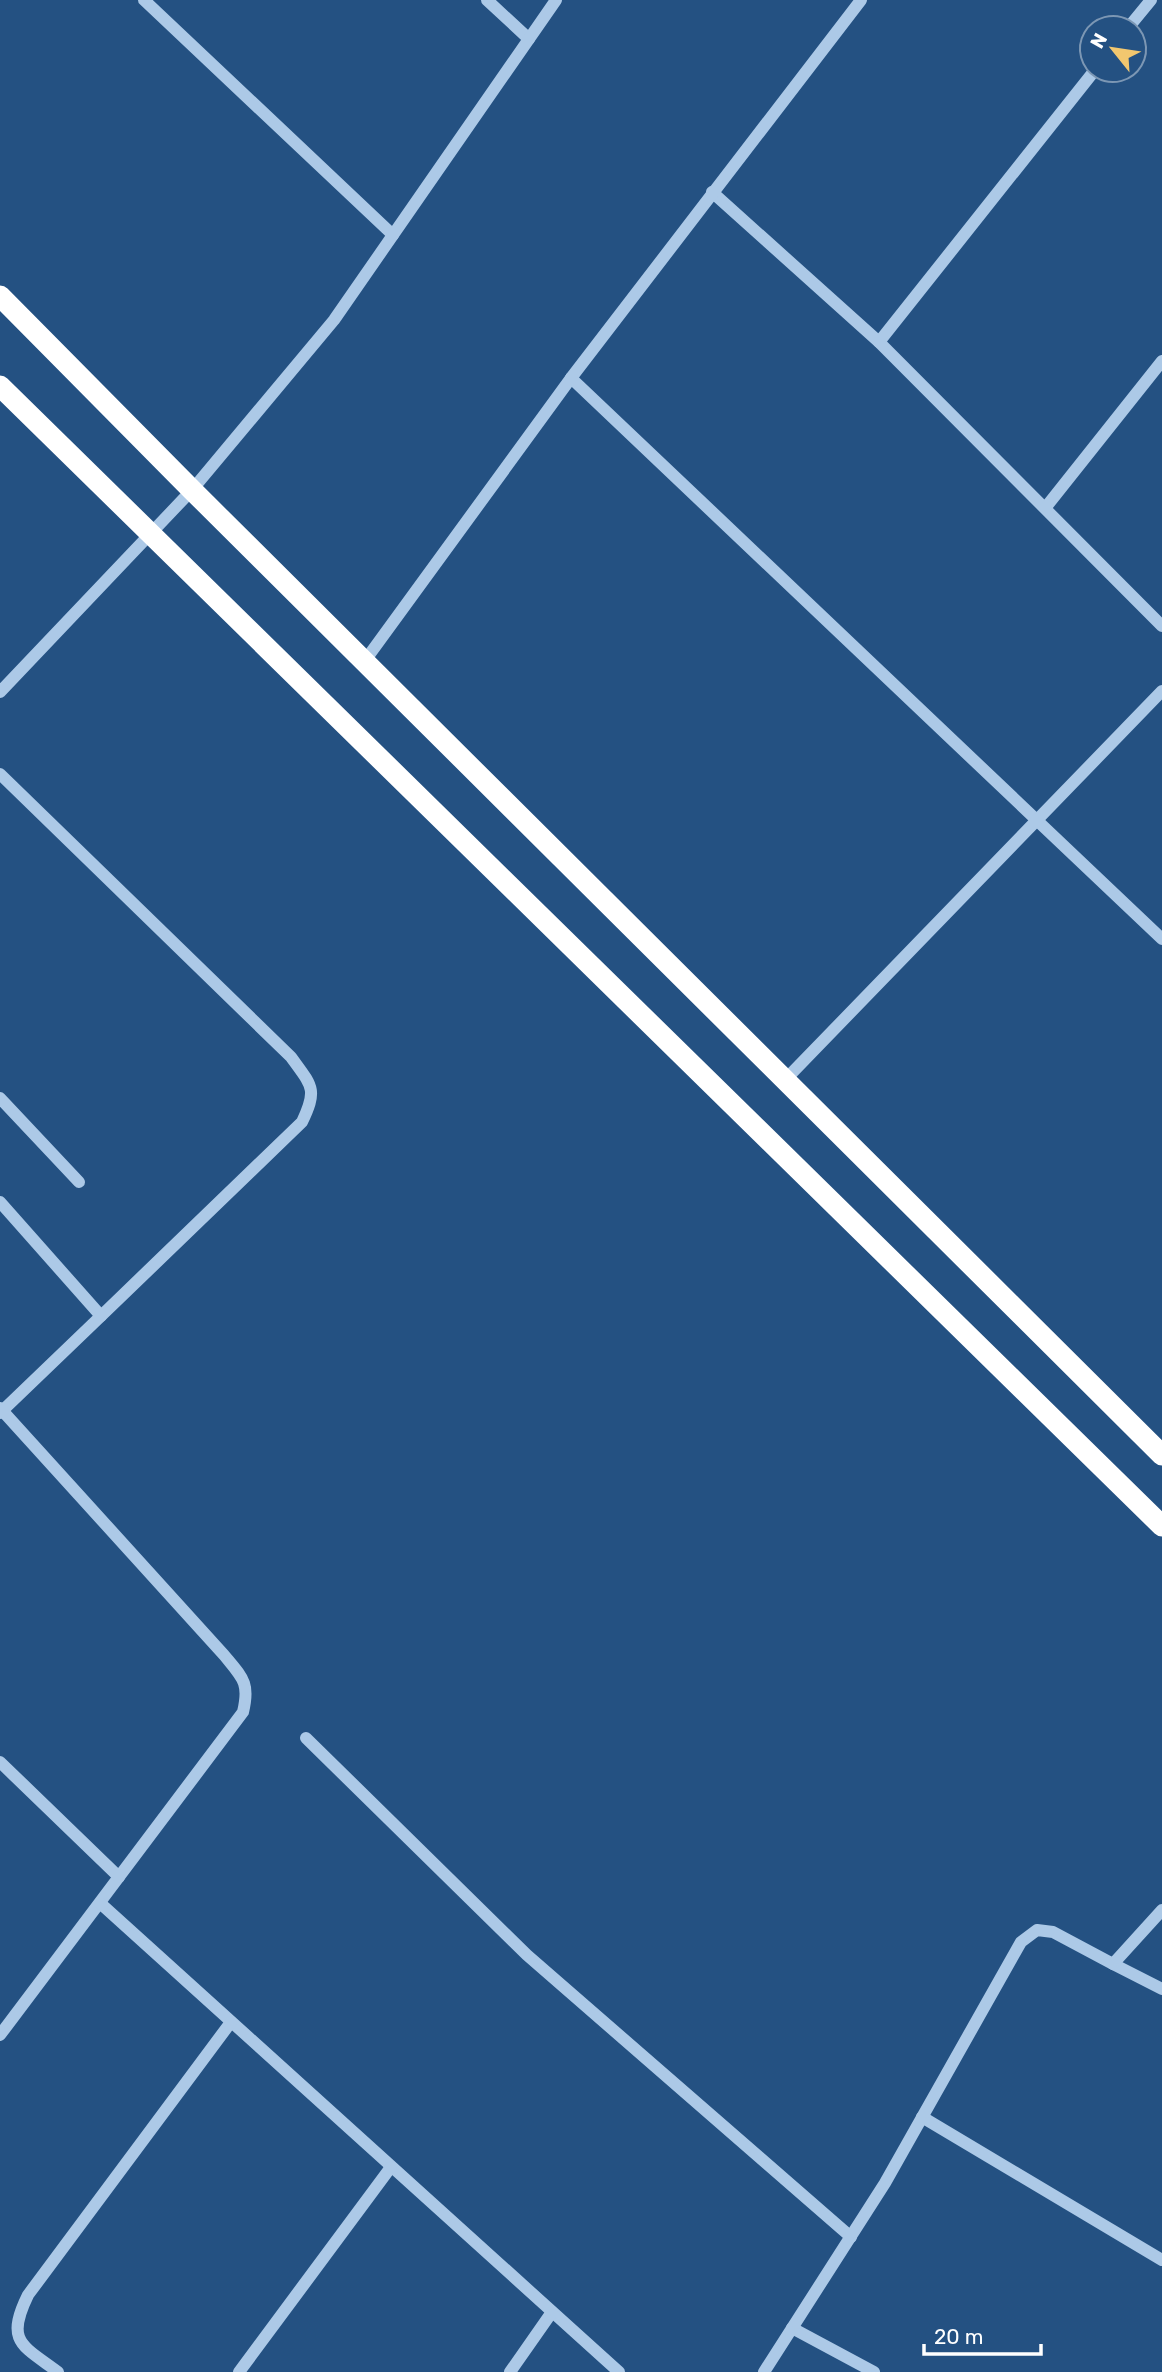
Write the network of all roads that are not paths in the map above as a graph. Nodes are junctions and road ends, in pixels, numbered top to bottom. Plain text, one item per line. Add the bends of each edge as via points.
1 (144, 0) edge
2 (487, 0) edge
3 (556, 0) edge
4 (861, 0) edge
5 (1151, 0) edge
6 (1140, 14) edge
7 (529, 38) junction
8 (1084, 84) edge
9 (712, 192) junction
10 (393, 235) junction
11 (0, 296) edge
12 (879, 342) junction
13 (1162, 361) edge
14 (571, 378) junction
15 (0, 386) edge
16 (192, 490) junction
17 (1046, 507) junction
18 (150, 534) junction
19 (1162, 626) edge
20 (364, 662) junction
21 (1162, 691) edge
22 (0, 692) edge
23 (0, 774) edge
24 (1038, 819) junction
25 (1162, 939) edge
26 (785, 1080) junction
27 (0, 1098) edge
28 (79, 1182) dead end
29 (0, 1202) edge
30 (101, 1316) junction
31 (1, 1410) edge
32 (1162, 1455) edge
33 (1162, 1526) edge
34 (306, 1738) dead end
35 (0, 1762) edge
36 (119, 1877) junction
37 (100, 1903) junction
38 (1162, 1910) edge
39 (1113, 1964) junction
40 (1162, 1989) edge
41 (231, 2022) junction
42 (0, 2035) edge
43 (922, 2116) junction
44 (391, 2167) junction
45 (851, 2237) junction
46 (1162, 2260) edge
47 (552, 2312) junction
48 (792, 2328) junction
49 (58, 2372) edge
50 (239, 2372) edge
51 (510, 2372) edge
52 (619, 2372) edge
53 (765, 2372) edge
54 (874, 2372) edge

1 - 10 street
2 - 7 street
3 - 7 street
4 - 9 street
5 - 6 street
7 - 10 street
8 - 12 street
9 - 12 street
9 - 14 street
10 - 16 street via 334,320
11 - 16 highway
12 - 17 street
13 - 17 street
14 - 20 street
14 - 24 street
15 - 18 highway
16 - 18 street
16 - 20 highway
17 - 19 street
18 - 22 street
18 - 33 highway
20 - 26 highway
21 - 24 street
23 - 30 street via 291,1057 308,1081 313,1100 302,1122
24 - 25 street
24 - 26 street
26 - 32 highway
27 - 28 street
29 - 30 street
30 - 31 street
31 - 36 street via 224,1656 248,1692 243,1712
34 - 45 street via 527,1955
35 - 36 street
36 - 37 street
37 - 41 street
37 - 42 street
38 - 39 street
39 - 40 street
39 - 43 street via 1053,1932 1037,1930 1028,1936
41 - 44 street
41 - 49 street via 24,2304 16,2330 21,2344
43 - 45 street
43 - 46 street
44 - 47 street
44 - 50 street
45 - 48 street
47 - 51 street
47 - 52 street
48 - 53 street
48 - 54 street

